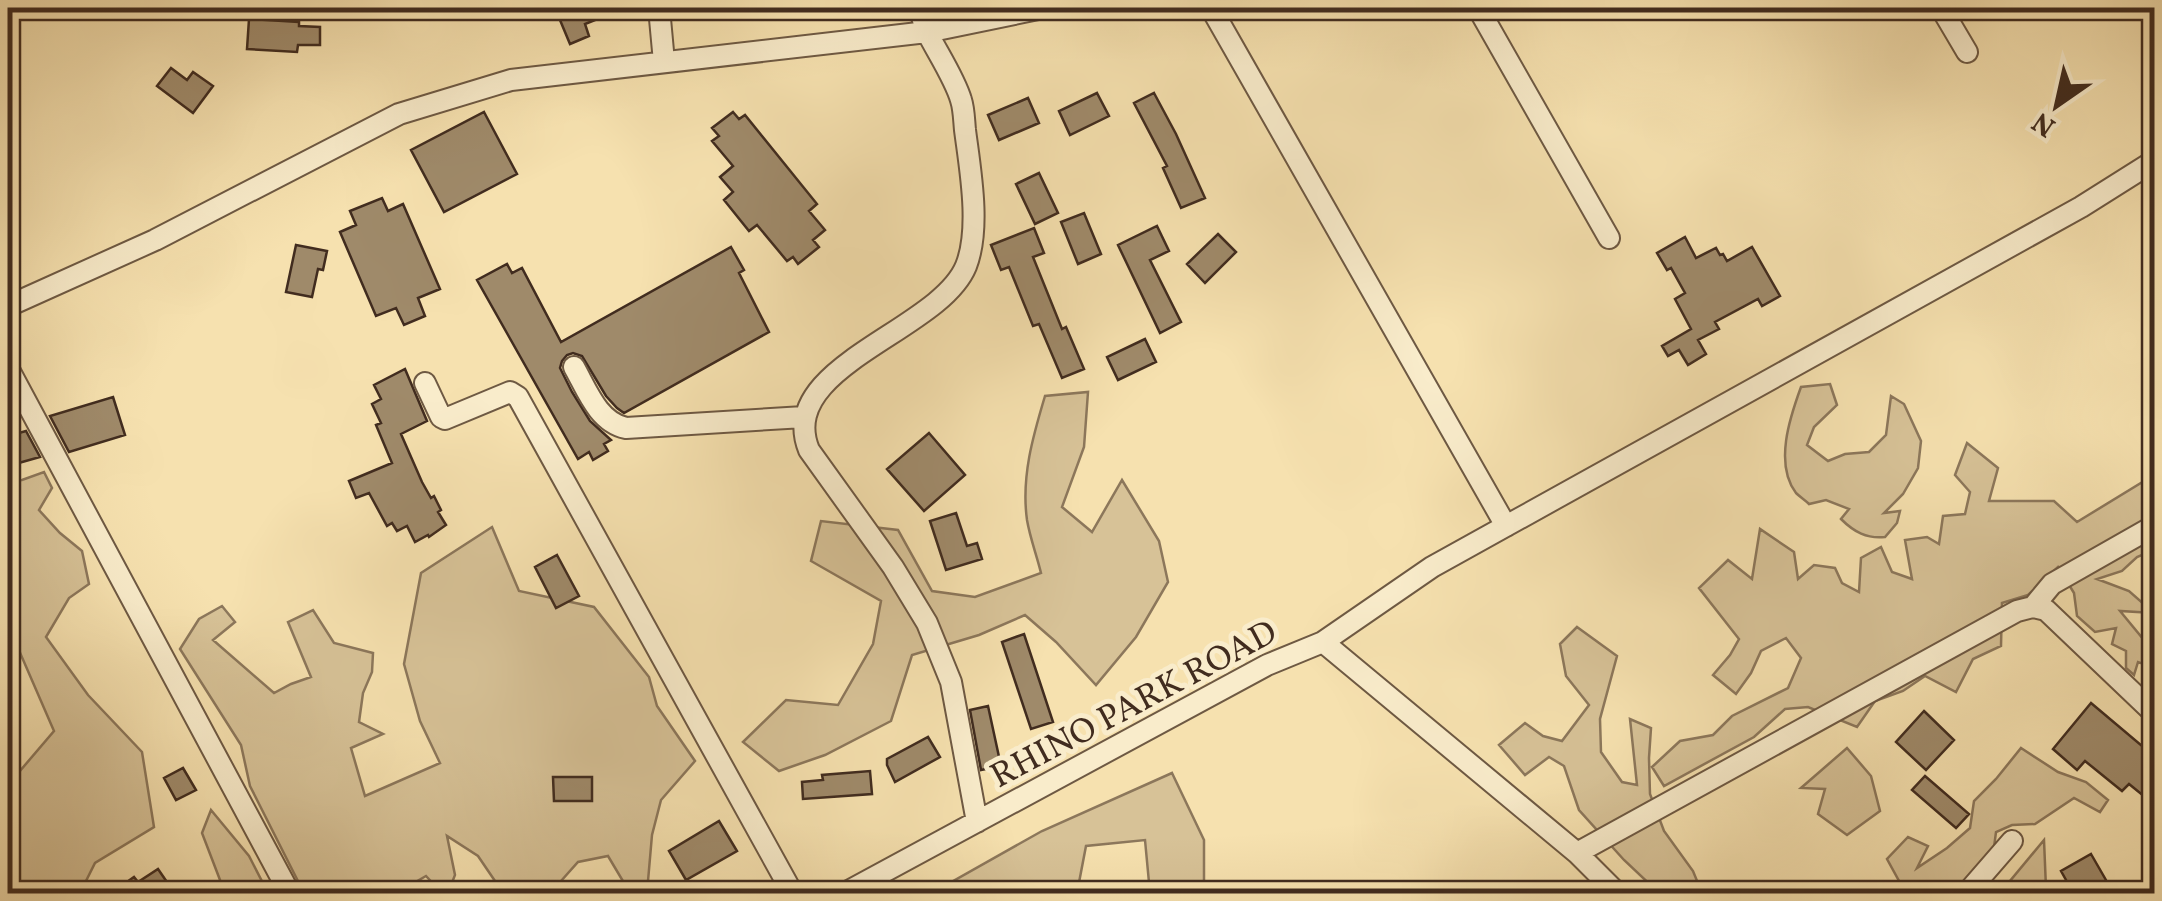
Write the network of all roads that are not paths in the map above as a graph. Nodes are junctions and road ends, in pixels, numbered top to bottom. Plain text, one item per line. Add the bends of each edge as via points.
1 (659, 8) edge
2 (919, 8) edge
3 (1043, 8) edge
4 (1211, 8) edge
5 (1478, 8) edge
6 (1942, 8) edge
7 (926, 32) junction
8 (1967, 52) dead end
9 (664, 62) junction
10 (2154, 161) edge
11 (1610, 238) dead end
12 (8, 304) edge
13 (574, 367) dead end
14 (8, 368) edge
15 (425, 383) dead end
16 (804, 418) junction
17 (1506, 526) junction
18 (2154, 526) edge
19 (2033, 607) junction
20 (1323, 642) junction
21 (2154, 713) edge
22 (977, 822) junction
23 (2012, 842) dead end
24 (1577, 854) junction
25 (290, 894) edge
26 (793, 894) edge
27 (844, 894) edge
28 (1618, 894) edge
29 (1966, 894) edge

1 - 9 street
2 - 7 street
3 - 7 street
4 - 17 street
5 - 11 street
6 - 8 street
7 - 9 street
7 - 16 street via 961,100 973,190 965,268 926,312 825,382
9 - 12 street via 511,80 399,114 155,240
10 - 17 street
13 - 16 street via 602,415 616,426
14 - 25 street
15 - 26 street via 445,419 510,392 518,397
16 - 22 street via 809,450 928,623 950,682
17 - 20 street
18 - 19 street via 2052,584
19 - 21 street via 2046,610
19 - 24 street
20 - 22 street, RHINO PARK ROAD via 1267,665
20 - 24 street, RHINO PARK ROAD
22 - 27 street, RHINO PARK ROAD
23 - 29 street
24 - 28 street, RHINO PARK ROAD

